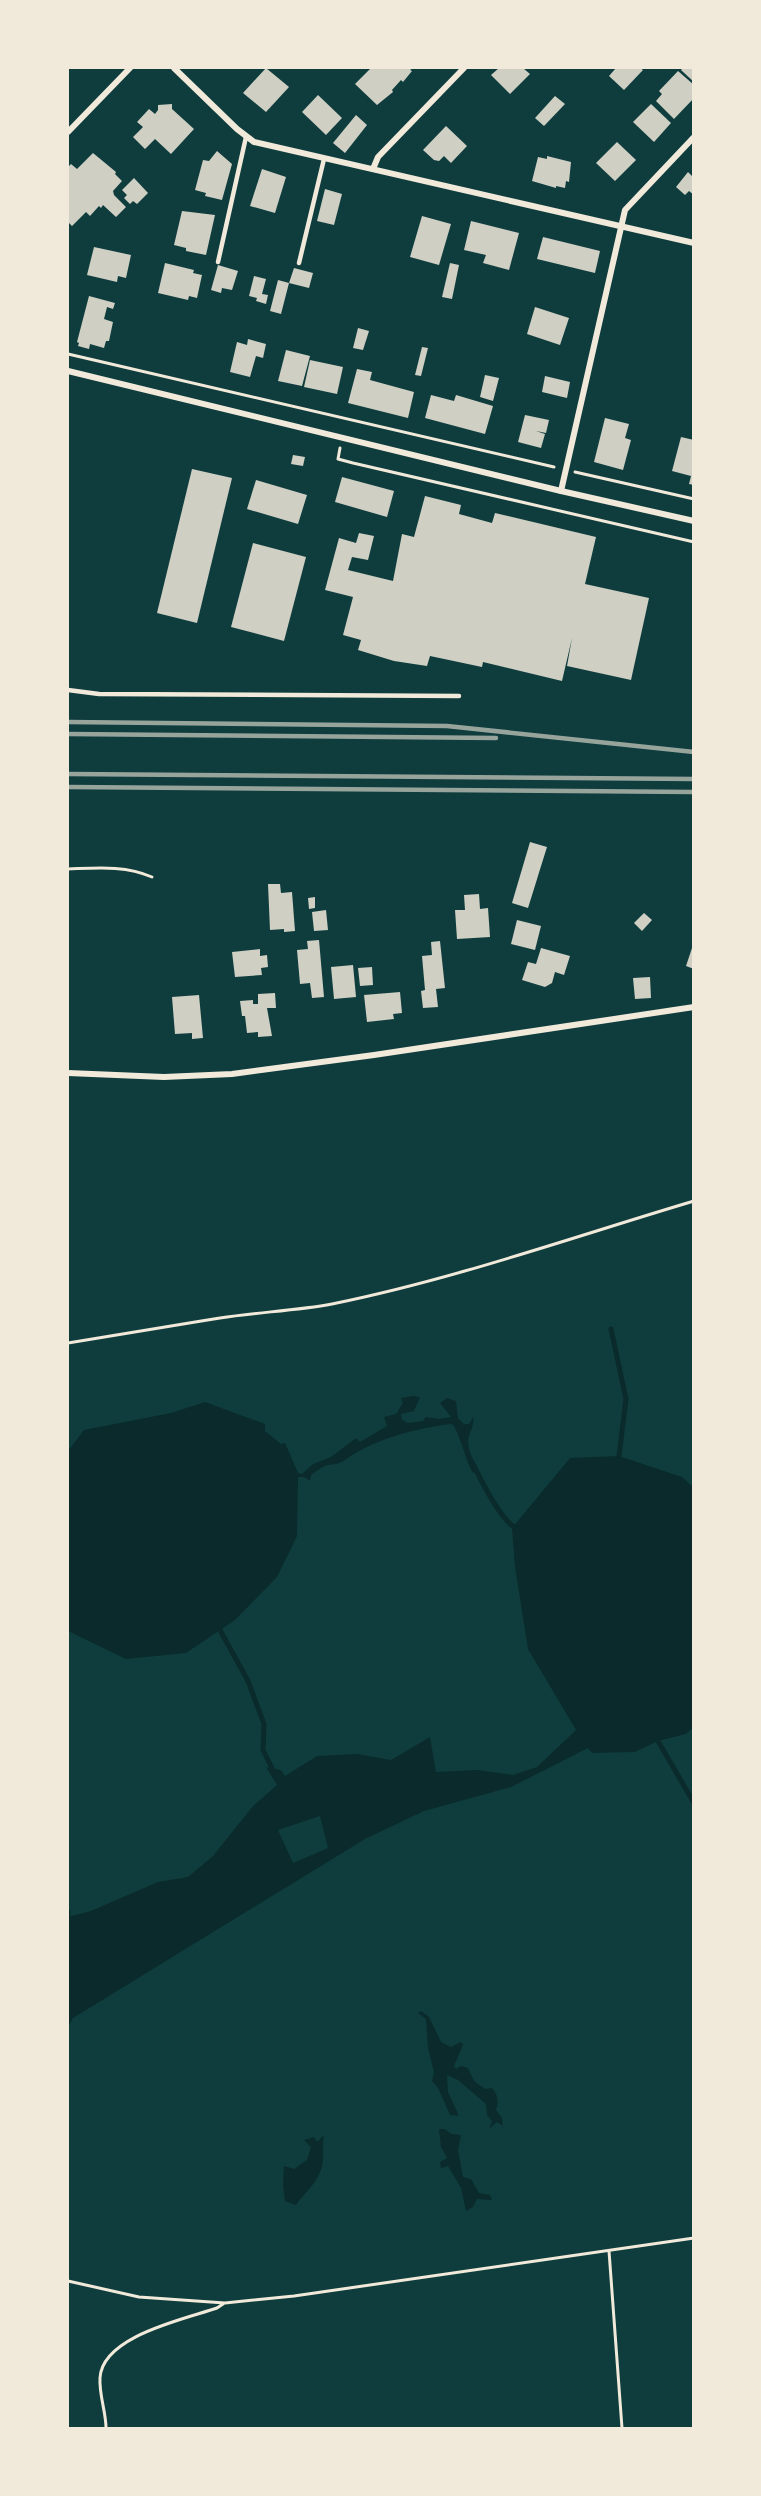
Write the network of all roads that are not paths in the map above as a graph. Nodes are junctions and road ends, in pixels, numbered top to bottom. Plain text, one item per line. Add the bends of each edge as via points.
1 (130, 68) edge
2 (174, 68) edge
3 (464, 68) edge
4 (68, 132) edge
5 (246, 137) junction
6 (693, 137) edge
7 (324, 159) junction
8 (373, 169) junction
9 (621, 227) junction
10 (693, 243) edge
11 (218, 262) dead end
12 (299, 263) dead end
13 (68, 371) edge
14 (561, 491) junction
15 (693, 521) edge
16 (68, 690) edge
17 (459, 696) dead end
18 (693, 1006) edge
19 (68, 1073) edge

1 - 4 street
2 - 5 street
3 - 8 street via 378,157
5 - 7 street
5 - 11 lane
6 - 9 street via 625,210
7 - 8 street
7 - 12 lane
8 - 9 street
9 - 10 street
9 - 14 street
13 - 14 street
14 - 15 street
16 - 17 lane via 99,694
18 - 19 street via 232,1074 164,1077

